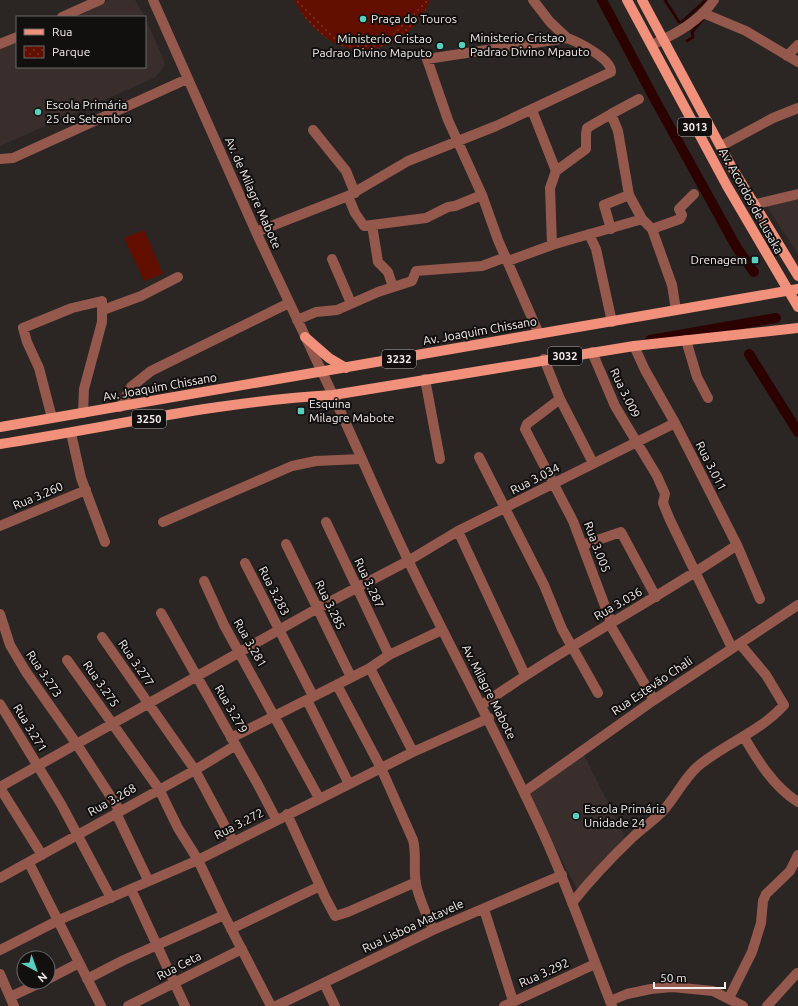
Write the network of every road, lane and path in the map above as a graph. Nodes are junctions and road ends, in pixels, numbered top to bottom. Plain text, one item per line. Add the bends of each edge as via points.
1 (100, 0) edge
2 (153, 0) edge
3 (533, 0) edge
4 (627, 0) edge
5 (642, 0) edge
6 (714, 0) edge
7 (703, 13) junction
8 (64, 16) edge
9 (16, 37) edge
10 (567, 38) junction
11 (662, 40) junction
12 (1, 42) edge
13 (652, 45) junction
14 (798, 45) edge
15 (787, 56) junction
16 (798, 62) edge
17 (187, 79) junction
18 (639, 99) dead end
19 (798, 108) edge
20 (532, 110) junction
21 (611, 114) junction
22 (312, 130) dead end
23 (459, 141) junction
24 (721, 146) junction
25 (0, 159) edge
26 (556, 172) junction
27 (351, 194) junction
28 (694, 194) dead end
29 (798, 194) edge
30 (482, 195) junction
31 (628, 195) junction
32 (756, 204) junction
33 (642, 219) junction
34 (372, 225) junction
35 (611, 229) junction
36 (652, 229) junction
37 (256, 232) junction
38 (589, 234) junction
39 (552, 245) junction
40 (332, 259) dead end
41 (507, 259) junction
42 (798, 276) edge
43 (178, 277) dead end
44 (393, 287) junction
45 (793, 290) edge
46 (289, 303) junction
47 (351, 304) junction
48 (798, 307) edge
49 (103, 310) junction
50 (676, 310) junction
51 (297, 320) junction
52 (612, 322) junction
53 (798, 328) edge
54 (539, 334) junction
55 (305, 337) junction
56 (686, 340) junction
57 (634, 346) junction
58 (592, 352) junction
59 (544, 360) junction
60 (346, 368) junction
61 (322, 372) junction
62 (425, 379) junction
63 (333, 395) junction
64 (708, 398) dead end
65 (560, 399) junction
66 (120, 407) junction
67 (83, 413) junction
68 (52, 418) junction
69 (675, 423) junction
70 (0, 427) edge
71 (71, 433) junction
72 (637, 442) junction
73 (0, 444) edge
74 (479, 457) dead end
75 (360, 458) junction
76 (440, 460) dead end
77 (593, 463) junction
78 (554, 484) junction
79 (86, 490) junction
80 (504, 509) junction
81 (164, 522) dead end
82 (326, 522) dead end
83 (0, 526) edge
84 (458, 531) junction
85 (105, 542) dead end
86 (286, 544) dead end
87 (583, 544) junction
88 (737, 545) junction
89 (408, 561) junction
90 (245, 563) dead end
91 (694, 572) junction
92 (204, 581) dead end
93 (356, 588) junction
94 (656, 597) junction
95 (760, 599) dead end
96 (798, 605) edge
97 (318, 608) junction
98 (161, 613) dead end
99 (0, 614) edge
100 (610, 622) junction
101 (278, 630) junction
102 (442, 630) junction
103 (3, 638) edge
104 (102, 638) dead end
105 (736, 646) junction
106 (572, 648) junction
107 (239, 652) junction
108 (389, 655) junction
109 (67, 660) dead end
110 (370, 668) junction
111 (525, 675) junction
112 (196, 676) junction
113 (350, 677) junction
114 (337, 685) junction
115 (598, 693) dead end
116 (310, 698) junction
117 (654, 700) junction
118 (0, 704) edge
119 (148, 704) junction
120 (482, 705) junction
121 (274, 717) junction
122 (489, 718) junction
123 (112, 724) junction
124 (744, 737) junction
125 (234, 741) junction
126 (76, 743) junction
127 (413, 752) junction
128 (37, 765) junction
129 (381, 768) junction
130 (195, 770) junction
131 (349, 784) junction
132 (0, 787) edge
133 (158, 789) junction
134 (524, 792) junction
135 (319, 798) junction
136 (798, 802) edge
137 (118, 812) junction
138 (287, 814) junction
139 (276, 820) junction
140 (77, 834) junction
141 (233, 841) junction
142 (42, 855) junction
143 (798, 856) edge
144 (198, 860) junction
145 (29, 863) junction
146 (2, 874) edge
147 (562, 875) junction
148 (148, 880) junction
149 (416, 882) junction
150 (320, 886) junction
151 (131, 889) junction
152 (110, 898) junction
153 (572, 902) junction
154 (484, 908) junction
155 (224, 915) junction
156 (59, 920) junction
157 (231, 929) junction
158 (434, 930) junction
159 (157, 944) junction
160 (0, 950) edge
161 (242, 950) junction
162 (79, 963) junction
163 (595, 964) junction
164 (797, 973) edge
165 (0, 974) edge
166 (56, 975) edge
167 (87, 979) junction
168 (174, 983) junction
169 (324, 983) junction
170 (29, 990) edge
171 (728, 998) junction
172 (12, 1001) edge
173 (513, 1001) junction
174 (611, 1004) edge
175 (100, 1006) edge
176 (128, 1006) edge
177 (185, 1006) edge
178 (271, 1006) edge
179 (276, 1006) edge
180 (335, 1006) edge
181 (504, 1006) edge
182 (742, 1006) edge
183 (767, 1006) edge

1 - 8 street
2 - 17 street, Av. de Milagre Mabote
3 - 10 street via 550,22
4 - 13 main road, Av. Acordos de Lusaka / 3013
5 - 11 main road
6 - 7 street
7 - 11 street via 680,31
7 - 15 street via 746,31
9 - 12 street
10 - 20 street via 590,49 611,68 611,72
10 - 23 street via 427,59 448,120
11 - 13 street
11 - 24 main road
13 - 45 main road, Av. Acordos de Lusaka / 3013 via 727,186
14 - 15 street
15 - 16 street
17 - 25 street via 13,158
17 - 37 street, Av. de Milagre Mabote
18 - 21 street
19 - 24 street
20 - 23 street
20 - 26 street
21 - 26 street via 587,128 586,149
21 - 31 street via 618,131
22 - 27 street via 346,171
23 - 27 street via 408,161
23 - 30 street
24 - 32 main road
26 - 39 street via 550,188
27 - 34 street via 363,226
27 - 37 street
28 - 36 street via 679,209 682,215 680,219
29 - 32 street
30 - 34 street via 426,218
30 - 41 street
31 - 33 street
31 - 35 street via 604,205
32 - 42 main road
33 - 35 street
33 - 36 street
34 - 44 street via 378,262 388,272
35 - 38 street
36 - 50 street via 672,285
37 - 46 street, Av. de Milagre Mabote
38 - 39 street
38 - 52 street via 596,248
39 - 41 street
40 - 47 street
41 - 44 street via 482,266 416,271 412,281
41 - 54 street
43 - 49 street via 142,296
44 - 47 street
45 - 48 main road, Av. Acordos de Lusaka / 3013
45 - 50 main road, Av. Joaquim Chissano / 3232
46 - 51 street, Av. de Milagre Mabote
46 - 66 street via 151,371 131,387
47 - 51 street via 337,310 316,312
49 - 67 street via 84,389
49 - 68 street via 103,302 100,301 72,308 23,328 39,368
50 - 52 main road, Av. Joaquim Chissano / 3232
51 - 55 street, Av. de Milagre Mabote
52 - 54 main road, Av. Joaquim Chissano / 3232
53 - 56 main road, 3032
54 - 60 main road, Av. Joaquim Chissano / 3232
55 - 60 main road via 329,358
55 - 61 street, Av. de Milagre Mabote
56 - 57 main road, 3032
56 - 64 street via 697,377
57 - 58 main road, 3032
57 - 69 street, Rua 3.011
58 - 59 main road, 3032
58 - 72 street, Rua 3.009 via 615,406
59 - 62 main road, 3032
59 - 65 street
60 - 61 main road, Av. Joaquim Chissano / 3232
61 - 63 street, Av. de Milagre Mabote
61 - 66 main road, Av. Joaquim Chissano / 3232
62 - 63 main road, 3032
62 - 76 street
63 - 71 main road, 3250 via 298,397 176,414
63 - 75 street, Av. Milagre Mabote
65 - 77 street
65 - 78 street, Rua 3.005 via 525,426
66 - 67 main road, Av. Joaquim Chissano / 3232
67 - 68 main road, Av. Joaquim Chissano / 3232
68 - 70 main road, Av. Joaquim Chissano / 3232
69 - 72 street, Rua 3.034
69 - 88 street, Rua 3.011
71 - 73 main road, 3250
71 - 79 street via 76,460
72 - 77 street, Rua 3.034
72 - 91 street, Rua 3.009 via 665,494 663,503
74 - 80 street
75 - 81 street via 296,465
75 - 89 street, Av. Milagre Mabote
77 - 78 street, Rua 3.034
78 - 80 street, Rua 3.034
78 - 87 street, Rua 3.005
79 - 83 street, Rua 3.260
79 - 85 street
80 - 84 street, Rua 3.034
80 - 106 street
82 - 93 street, Rua 3.287
84 - 89 street, Rua 3.034
84 - 111 street
86 - 97 street, Rua 3.285
87 - 94 street via 621,532
87 - 100 street, Rua 3.005
88 - 91 street, Rua 3.036
88 - 95 street, Rua 3.011
89 - 93 street, Rua 3.034
89 - 102 street, Av. Milagre Mabote
90 - 101 street, Rua 3.283
91 - 94 street, Rua 3.036
91 - 105 street
92 - 107 street, Rua 3.281
93 - 97 street, Rua 3.034
93 - 108 street, Rua 3.287
94 - 100 street, Rua 3.036
96 - 105 street, Rua Estevão Chali
97 - 101 street, Rua 3.034
97 - 113 street, Rua 3.285
98 - 112 street, Rua 3.279
99 - 103 street, Rua 3.273
100 - 106 street, Rua 3.036
100 - 117 street, Rua 3.005
101 - 107 street, Rua 3.034
101 - 116 street, Rua 3.283
102 - 108 street, Rua 3.268
102 - 120 street, Av. Milagre Mabote
103 - 126 street, Rua 3.273
104 - 119 street, Rua 3.277
105 - 117 street, Rua Estevão Chali
105 - 124 street via 766,675 784,705
106 - 111 street, Rua 3.036
106 - 115 street
107 - 112 street, Rua 3.034
107 - 121 street, Rua 3.281
108 - 110 street, Rua 3.268
109 - 123 street, Rua 3.275
110 - 113 street, Rua 3.268
110 - 127 street
111 - 120 street, Rua 3.036
112 - 119 street, Rua 3.034
112 - 125 street, Rua 3.279
113 - 114 street, Rua 3.268
114 - 116 street, Rua 3.268
114 - 129 street
116 - 121 street, Rua 3.268
116 - 131 street, Rua 3.283
117 - 134 street, Rua Estevão Chali
118 - 128 street, Rua 3.271
119 - 123 street, Rua 3.034
119 - 130 street, Rua 3.277
120 - 122 street, Av. Milagre Mabote
121 - 125 street, Rua 3.268
121 - 135 street, Rua 3.281
122 - 127 street, Rua 3.272
122 - 134 street, Av. Milagre Mabote
123 - 126 street, Rua 3.034
123 - 133 street, Rua 3.275
124 - 136 street via 773,780
124 - 153 street via 720,750 696,768 662,812 621,849
125 - 130 street, Rua 3.268
125 - 139 street, Rua 3.279
126 - 128 street, Rua 3.034
126 - 137 street, Rua 3.273
127 - 129 street, Rua 3.272
128 - 132 street, Rua 3.034
128 - 140 street, Rua 3.271
129 - 131 street, Rua 3.272
129 - 149 street via 416,849
130 - 133 street, Rua 3.268
130 - 141 street, Rua 3.277
131 - 135 street, Rua 3.272
132 - 142 street
133 - 137 street, Rua 3.268
133 - 144 street, Rua 3.275
134 - 147 street, Av. Milagre Mabote
135 - 138 street, Rua 3.272
137 - 140 street, Rua 3.268
137 - 148 street, Rua 3.273
138 - 139 street, Rua 3.272
138 - 150 street
139 - 141 street, Rua 3.272
140 - 142 street, Rua 3.268
140 - 152 street, Rua 3.271
141 - 144 street, Rua 3.272
142 - 145 street, Rua 3.268
143 - 171 street via 790,871 766,894 752,952
144 - 148 street, Rua 3.272
144 - 155 street, Rua 3.275
145 - 146 street, Rua 3.268
145 - 156 street
147 - 153 street, Av. Milagre Mabote
147 - 154 street, Rua Lisboa Matavele
148 - 151 street, Rua 3.272
149 - 150 street via 337,916 333,914
149 - 158 street via 420,899
150 - 157 street
151 - 152 street, Rua 3.272
151 - 159 street
152 - 156 street, Rua 3.272
153 - 163 street, Av. Milagre Mabote
154 - 158 street, Rua Lisboa Matavele
154 - 173 street
155 - 157 street, Rua 3.275
155 - 159 street
156 - 160 street, Rua 3.272
156 - 162 street
157 - 161 street, Rua 3.275
158 - 169 street, Rua Lisboa Matavele
159 - 167 street
159 - 168 street
161 - 168 street, Rua Ceta
161 - 178 street, Rua 3.275
162 - 166 street
162 - 167 street
163 - 173 street, Rua 3.292
163 - 174 street, Av. Milagre Mabote
164 - 183 street
165 - 172 street
167 - 175 street
168 - 176 street, Rua Ceta
168 - 177 street
169 - 179 street, Rua Lisboa Matavele
169 - 180 street
170 - 172 street
171 - 174 street via 713,991 661,987 627,994
171 - 182 street
173 - 181 street, Rua 3.292

